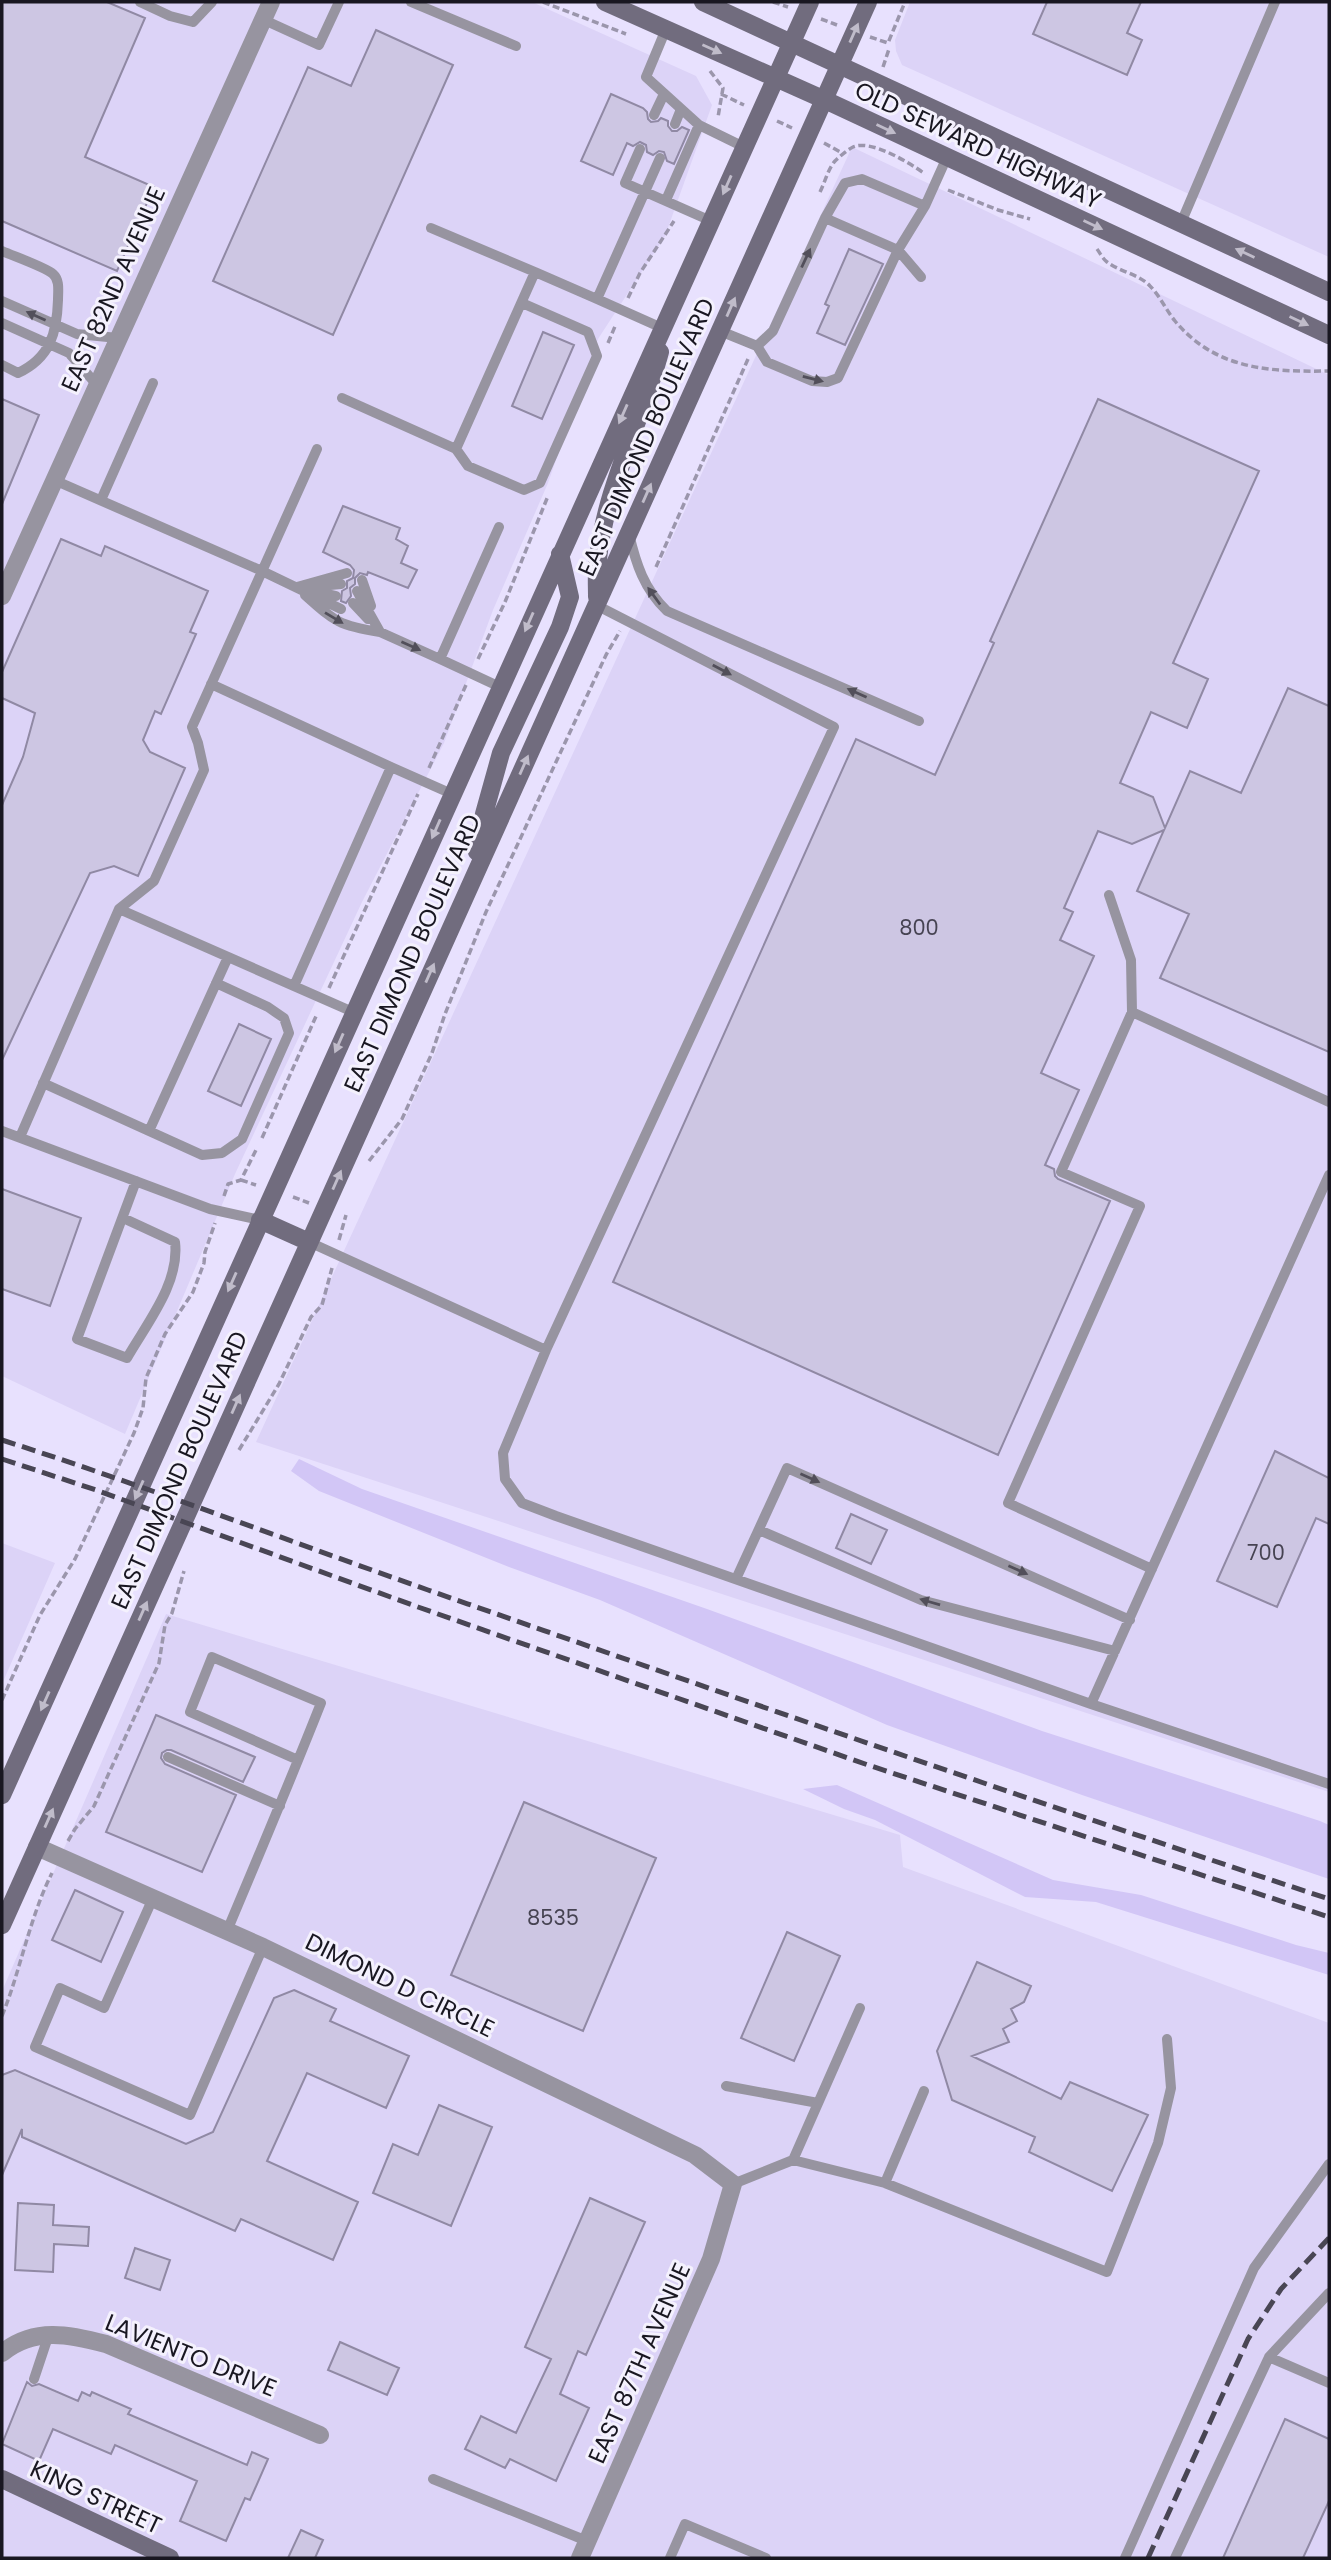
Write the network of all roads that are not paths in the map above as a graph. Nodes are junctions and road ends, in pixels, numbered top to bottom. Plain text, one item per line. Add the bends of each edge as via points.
1 (140, 2) edge
2 (212, 2) edge
3 (271, 2) edge
4 (339, 2) edge
5 (411, 2) edge
6 (605, 2) edge
7 (703, 2) edge
8 (868, 2) edge
9 (1275, 2) edge
10 (807, 7) edge
11 (262, 19) junction
12 (666, 29) junction
13 (791, 42) junction
14 (516, 46) dead end
15 (840, 64) junction
16 (775, 78) junction
17 (664, 94) junction
18 (825, 100) junction
19 (681, 109) junction
20 (654, 115) dead end
21 (675, 124) dead end
22 (699, 125) junction
23 (744, 147) junction
24 (640, 149) dead end
25 (947, 157) junction
26 (660, 158) dead end
27 (645, 192) junction
28 (666, 200) junction
29 (925, 206) junction
30 (825, 218) junction
31 (710, 221) junction
32 (1181, 223) junction
33 (430, 228) dead end
34 (898, 250) junction
35 (2, 251) edge
36 (536, 272) junction
37 (921, 277) dead end
38 (1329, 292) edge
39 (597, 299) junction
40 (2, 301) edge
41 (674, 301) junction
42 (522, 303) junction
43 (2, 323) edge
44 (57, 325) junction
45 (662, 328) junction
46 (720, 331) junction
47 (1329, 335) edge
48 (118, 338) junction
49 (49, 344) junction
50 (757, 346) junction
51 (2, 365) edge
52 (153, 383) dead end
53 (97, 385) junction
54 (342, 398) dead end
55 (317, 449) dead end
56 (456, 449) junction
57 (54, 480) junction
58 (101, 500) junction
59 (499, 527) dead end
60 (629, 533) junction
61 (560, 554) junction
62 (262, 571) junction
63 (347, 573) dead end
64 (362, 580) dead end
65 (341, 584) dead end
66 (297, 587) junction
67 (357, 591) dead end
68 (2, 596) edge
69 (336, 596) dead end
70 (353, 603) dead end
71 (596, 605) junction
72 (341, 609) dead end
73 (356, 615) dead end
74 (380, 632) junction
75 (440, 659) junction
76 (211, 684) junction
77 (500, 687) junction
78 (919, 721) dead end
79 (391, 767) junction
80 (452, 794) junction
81 (472, 879) junction
82 (1109, 895) dead end
83 (119, 909) junction
84 (228, 957) junction
85 (216, 984) junction
86 (294, 986) junction
87 (353, 1012) junction
88 (1132, 1012) junction
89 (43, 1083) junction
90 (1329, 1102) edge
91 (2, 1131) edge
92 (149, 1131) junction
93 (20, 1137) junction
94 (1329, 1175) edge
95 (136, 1181) junction
96 (123, 1218) junction
97 (260, 1220) junction
98 (309, 1242) junction
99 (546, 1350) junction
100 (759, 1530) junction
101 (1152, 1569) junction
102 (736, 1579) junction
103 (1130, 1620) junction
104 (1115, 1651) junction
105 (1091, 1704) junction
106 (22, 1752) junction
107 (168, 1757) dead end
108 (298, 1760) junction
109 (2, 1773) edge
110 (1329, 1784) edge
111 (2, 1795) edge
112 (280, 1806) junction
113 (37, 1847) junction
114 (153, 1898) junction
115 (2, 1925) edge
116 (227, 1931) junction
117 (263, 1947) junction
118 (860, 2008) dead end
119 (1167, 2039) dead end
120 (726, 2086) dead end
121 (924, 2091) dead end
122 (818, 2103) junction
123 (793, 2160) junction
124 (1329, 2164) edge
125 (885, 2183) junction
126 (733, 2184) junction
127 (1328, 2297) edge
128 (49, 2334) junction
129 (2, 2353) edge
130 (1269, 2357) junction
131 (34, 2379) dead end
132 (1329, 2383) edge
133 (320, 2435) dead end
134 (2, 2479) edge
135 (433, 2479) dead end
136 (587, 2541) junction
137 (170, 2558) edge
138 (580, 2558) edge
139 (670, 2558) edge
140 (766, 2558) edge
141 (1125, 2558) edge
142 (1175, 2558) edge

1 - 2 lane via 193,22
3 - 11 street, EAST 82ND AVENUE
4 - 11 lane via 320,45
5 - 14 lane
6 - 12 main road, OLD SEWARD HIGHWAY
7 - 13 main road, OLD SEWARD HIGHWAY
15 -> 8 main road, EAST DIMOND BOULEVARD
9 - 32 lane
10 - 13 main road, EAST DIMOND BOULEVARD
11 - 48 street, EAST 82ND AVENUE
12 -> 16 main road, OLD SEWARD HIGHWAY
12 - 17 lane via 646,78
13 - 15 main road, OLD SEWARD HIGHWAY
13 - 16 main road, EAST DIMOND BOULEVARD
15 - 18 main road, EAST DIMOND BOULEVARD
15 - 32 main road, OLD SEWARD HIGHWAY
16 - 18 main road, OLD SEWARD HIGHWAY
16 - 23 main road, EAST DIMOND BOULEVARD
17 - 19 lane
17 - 20 lane
18 -> 25 main road, OLD SEWARD HIGHWAY
46 -> 18 main road, EAST DIMOND BOULEVARD
19 - 21 lane
19 - 22 lane
22 - 23 lane
22 - 28 lane
23 -> 31 main road, EAST DIMOND BOULEVARD
24 - 27 lane via 625,183
25 - 29 lane
25 -> 47 main road, OLD SEWARD HIGHWAY
26 - 27 lane
27 - 28 lane
27 - 39 lane
28 - 31 lane
29 - 30 lane via 862,179 845,183
29 - 34 lane
30 - 34 lane
50 -> 30 lane via 773,331
31 - 41 main road, EAST DIMOND BOULEVARD
38 -> 32 main road, OLD SEWARD HIGHWAY
33 - 36 lane
34 - 37 lane
50 -> 34 lane via 767,362 812,381 838,378
35 - 44 lane via 52,274 58,283
36 - 39 lane
36 - 42 lane
39 - 45 lane
44 -> 40 lane
41 - 45 main road, EAST DIMOND BOULEVARD
41 - 71 main road via 652,383 606,513
42 - 56 lane
42 - 56 lane via 588,332 597,356 540,483 524,490 468,466
43 - 49 lane
44 - 48 lane via 77,334
44 - 49 lane
45 -> 61 main road, EAST DIMOND BOULEVARD
46 - 50 lane
60 -> 46 main road, EAST DIMOND BOULEVARD
48 - 53 street, EAST 82ND AVENUE
49 - 51 lane via 34,365 18,373
49 - 53 lane via 69,353
52 - 58 lane
53 - 57 street, EAST 82ND AVENUE
54 - 56 lane
55 - 62 lane
57 - 58 lane
57 - 68 street, EAST 82ND AVENUE
58 - 62 lane
59 - 75 lane
60 - 71 main road, EAST DIMOND BOULEVARD
78 -> 60 lane via 667,611 653,597 636,566
61 -> 77 main road, EAST DIMOND BOULEVARD
61 - 81 main road via 570,597 501,752
62 - 66 lane
62 - 76 lane
63 - 66 lane
64 - 74 lane
65 - 66 lane
66 - 69 lane
66 - 72 lane
66 -> 74 lane via 331,619 351,628
67 - 74 lane
70 - 74 lane
81 -> 71 main road, EAST DIMOND BOULEVARD
71 -> 99 lane via 834,727
73 - 74 lane
74 -> 75 lane
75 - 77 lane
76 - 79 lane
76 - 83 lane via 192,727 204,771 154,881
77 - 80 main road, EAST DIMOND BOULEVARD
79 - 80 lane
79 - 86 lane
80 -> 87 main road, EAST DIMOND BOULEVARD
98 -> 81 main road, EAST DIMOND BOULEVARD
82 - 88 lane via 1131,960
83 - 84 lane
83 - 89 lane
84 - 85 lane
84 - 86 lane
85 - 92 lane
85 - 92 lane via 268,1007 284,1018 289,1033 242,1139 222,1153 202,1155
86 - 87 lane
87 -> 97 main road, EAST DIMOND BOULEVARD
88 - 90 lane
88 - 101 lane via 1060,1172 1140,1206 1008,1503
89 - 92 lane
89 - 93 lane
91 - 93 lane
93 - 95 lane
94 - 101 lane
95 - 96 lane
95 - 97 lane via 211,1209
96 - 96 lane via 77,1339 127,1358 162,1298 176,1254 174,1242
97 - 98 main road
97 -> 106 main road, EAST DIMOND BOULEVARD
98 - 99 lane
113 -> 98 main road, EAST DIMOND BOULEVARD
99 - 102 lane via 503,1454 505,1479 522,1503
100 - 102 lane
100 -> 103 lane via 787,1468
104 -> 100 lane via 921,1600
101 - 103 lane
102 - 105 lane
103 - 104 lane
104 - 105 lane
105 - 110 lane
106 - 109 street
106 - 111 main road, EAST DIMOND BOULEVARD
107 - 112 lane
108 - 108 lane via 321,1703 212,1657 190,1712
108 - 112 lane
112 - 116 lane
113 - 114 street, DIMOND D CIRCLE
113 - 115 main road, EAST DIMOND BOULEVARD
114 - 116 street, DIMOND D CIRCLE
114 - 117 lane via 104,2008 60,1988 34,2047 190,2115
116 - 117 street, DIMOND D CIRCLE
117 - 126 street, DIMOND D CIRCLE via 695,2155
118 - 122 lane
119 - 125 lane via 1171,2088 1158,2143 1107,2272
120 - 122 lane
121 - 125 lane
122 - 123 lane
123 - 125 lane
123 - 126 lane
124 - 141 lane via 1254,2268
126 - 136 street, EAST 87TH AVENUE via 711,2259
127 - 130 lane
128 - 129 street, LAVIENTO DRIVE via 30,2336
128 - 131 lane
128 - 133 street, LAVIENTO DRIVE via 106,2344
130 - 132 lane
130 - 142 lane
134 - 137 main road, KING STREET
135 - 136 lane
136 - 138 street, EAST 87TH AVENUE
139 - 140 lane via 685,2524

